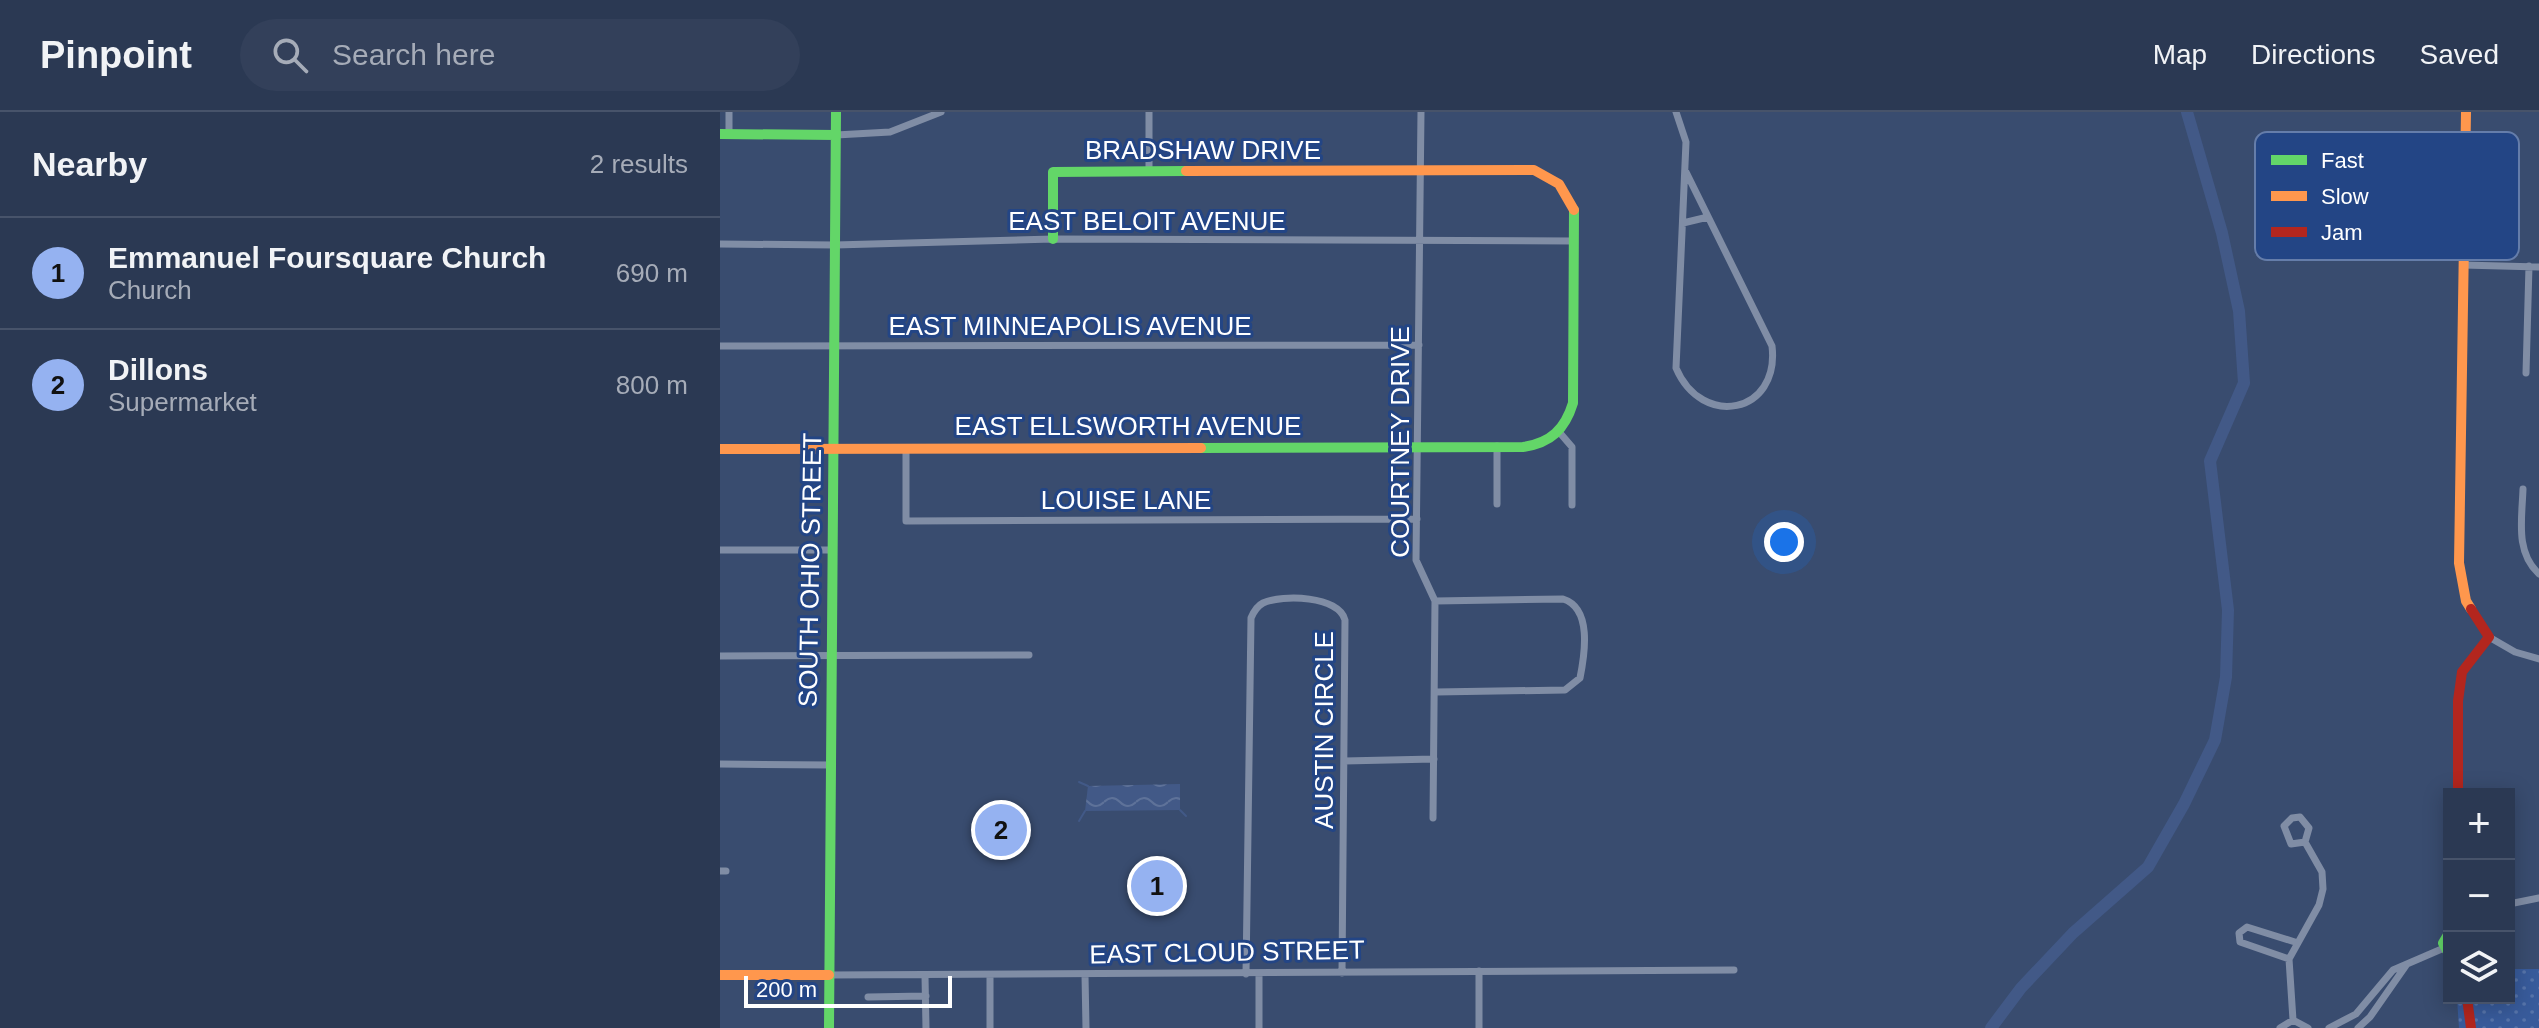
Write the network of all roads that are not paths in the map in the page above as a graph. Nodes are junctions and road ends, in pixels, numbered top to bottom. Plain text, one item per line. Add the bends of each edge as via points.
1 (729, 112) edge
2 (836, 112) edge
3 (941, 112) edge
4 (1149, 112) edge
5 (1421, 112) edge
6 (1676, 112) edge
7 (2466, 112) edge
8 (2466, 132) edge
9 (724, 134) edge
10 (836, 135) junction
11 (1420, 171) junction
12 (1149, 172) junction
13 (1686, 172) junction
14 (1708, 217) junction
15 (1683, 223) junction
16 (1053, 239) junction
17 (1420, 241) junction
18 (1574, 241) junction
19 (720, 244) edge
20 (835, 245) junction
21 (2463, 260) edge
22 (2463, 265) junction
23 (2529, 266) junction
24 (2539, 267) edge
25 (1419, 345) junction
26 (720, 346) edge
27 (835, 347) junction
28 (2526, 373) dead end
29 (1560, 433) junction
30 (1418, 446) junction
31 (1497, 446) junction
32 (720, 449) edge
33 (834, 450) junction
34 (906, 450) junction
35 (2523, 489) dead end
36 (1497, 504) dead end
37 (1572, 505) dead end
38 (1417, 519) junction
39 (720, 550) edge
40 (833, 550) junction
41 (2539, 574) edge
42 (1435, 601) junction
43 (2489, 637) junction
44 (1029, 655) dead end
45 (720, 656) edge
46 (832, 657) junction
47 (2539, 659) edge
48 (1436, 692) junction
49 (1434, 759) junction
50 (1344, 761) junction
51 (720, 764) edge
52 (831, 765) junction
53 (2458, 788) edge
54 (1433, 818) dead end
55 (2305, 842) dead end
56 (2539, 898) edge
57 (2515, 903) edge
58 (2295, 942) junction
59 (2443, 952) edge
60 (2289, 959) junction
61 (2408, 962) junction
62 (1734, 970) dead end
63 (1479, 971) junction
64 (1342, 973) junction
65 (1246, 974) junction
66 (1259, 974) junction
67 (720, 975) edge
68 (829, 975) junction
69 (990, 975) junction
70 (1085, 975) junction
71 (925, 976) junction
72 (926, 996) junction
73 (868, 997) dead end
74 (2468, 1004) edge
75 (2293, 1020) junction
76 (829, 1028) edge
77 (926, 1028) edge
78 (990, 1028) edge
79 (1086, 1028) edge
80 (1259, 1028) edge
81 (1479, 1028) edge
82 (2280, 1028) edge
83 (2308, 1028) edge
84 (2329, 1028) edge
85 (2358, 1028) edge
86 (2471, 1028) edge

1 - 9 street
2 - 10 street, SOUTH OHIO STREET
3 - 10 street via 890,132
4 - 12 street
5 - 11 street, COURTNEY DRIVE
6 - 13 street via 1686,142
7 - 8 street
9 - 10 street
10 - 20 street, SOUTH OHIO STREET
11 - 12 street, BRADSHAW DRIVE
11 - 17 street, COURTNEY DRIVE
11 - 18 street, BRADSHAW DRIVE via 1534,170 1554,177 1574,208
12 - 16 street, BRADSHAW DRIVE via 1053,172
13 - 14 street
13 - 15 street
14 - 15 street
14 - 15 street via 1773,354 1770,379 1747,402 1729,406 1695,397 1676,368
16 - 17 street, EAST BELOIT AVENUE
16 - 20 street, EAST BELOIT AVENUE
17 - 18 street, EAST BELOIT AVENUE
17 - 25 street, COURTNEY DRIVE
18 - 29 street, BRADSHAW DRIVE via 1573,403
19 - 20 street, EAST BELOIT AVENUE
20 - 27 street, SOUTH OHIO STREET
21 - 22 street
22 - 23 street
22 - 43 street via 2459,563 2466,601
23 - 24 street
23 - 28 street
25 - 27 street, EAST MINNEAPOLIS AVENUE
25 - 30 street, COURTNEY DRIVE
26 - 27 street, EAST MINNEAPOLIS AVENUE
27 - 33 street, SOUTH OHIO STREET
29 - 31 street, EAST ELLSWORTH AVENUE via 1537,446
29 - 37 street via 1573,454
30 - 31 street, EAST ELLSWORTH AVENUE
30 - 34 street, EAST ELLSWORTH AVENUE
30 - 38 street, COURTNEY DRIVE
31 - 36 street
32 - 33 street, EAST ELLSWORTH AVENUE
33 - 34 street, EAST ELLSWORTH AVENUE
33 - 40 street, SOUTH OHIO STREET
34 - 38 street, LOUISE LANE via 906,521
35 - 41 street via 2522,546
38 - 42 street, COURTNEY DRIVE via 1416,560
39 - 40 street
40 - 46 street, SOUTH OHIO STREET
42 - 48 street, COURTNEY DRIVE
42 - 48 street via 1563,599 1578,608 1583,621 1580,678 1565,690
43 - 47 street
43 - 53 street via 2462,672
44 - 46 street
45 - 46 street
46 - 52 street, SOUTH OHIO STREET
48 - 49 street, COURTNEY DRIVE
49 - 50 street
49 - 54 street, COURTNEY DRIVE
50 - 64 street, AUSTIN CIRCLE
50 - 65 street, AUSTIN CIRCLE via 1343,613 1324,600 1263,603 1253,612 1251,626
51 - 52 street
52 - 68 street, SOUTH OHIO STREET
55 - 58 street via 2322,872 2323,889
56 - 57 street
58 - 60 street
58 - 60 street via 2247,927 2239,933 2240,942
59 - 61 street
60 - 75 street
61 - 84 street via 2393,970 2356,1014
61 - 85 street
62 - 63 street, EAST CLOUD STREET
63 - 64 street, EAST CLOUD STREET
63 - 81 street
64 - 66 street, EAST CLOUD STREET
65 - 66 street, EAST CLOUD STREET
65 - 70 street, EAST CLOUD STREET
66 - 80 street
67 - 68 street, EAST CLOUD STREET
68 - 71 street, EAST CLOUD STREET
68 - 76 street, SOUTH OHIO STREET
69 - 70 street, EAST CLOUD STREET
69 - 71 street, EAST CLOUD STREET
69 - 78 street
70 - 79 street
71 - 72 street
72 - 73 street
72 - 77 street
74 - 86 street
75 - 82 street
75 - 83 street

